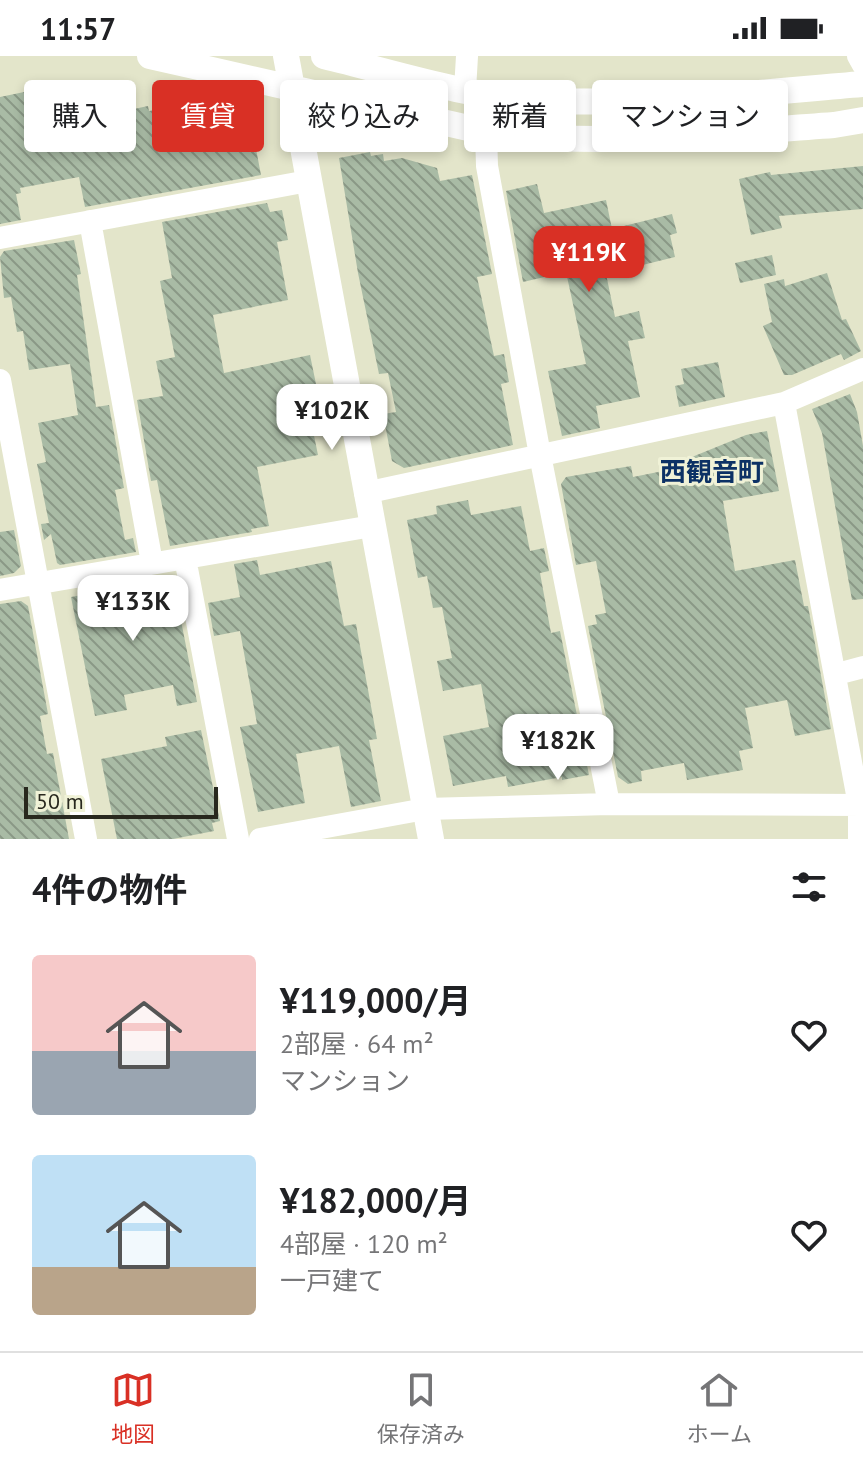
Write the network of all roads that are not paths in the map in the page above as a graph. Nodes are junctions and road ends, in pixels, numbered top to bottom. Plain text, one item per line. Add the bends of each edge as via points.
1 (150, 56) edge
2 (286, 56) edge
3 (324, 56) edge
4 (467, 56) edge
5 (858, 56) edge
6 (863, 65) edge
7 (290, 80) edge
8 (466, 80) edge
9 (863, 84) edge
10 (280, 87) edge
11 (464, 90) edge
12 (576, 100) edge
13 (863, 120) edge
14 (576, 138) edge
15 (303, 152) edge
16 (487, 152) edge
17 (308, 181) junction
18 (90, 221) junction
19 (0, 238) edge
20 (863, 369) edge
21 (0, 380) edge
22 (784, 403) junction
23 (540, 455) junction
24 (365, 493) junction
25 (372, 526) junction
26 (185, 558) junction
27 (152, 563) junction
28 (38, 583) junction
29 (0, 590) edge
30 (863, 667) edge
31 (837, 674) junction
32 (609, 804) junction
33 (861, 805) edge
34 (425, 809) junction
35 (86, 839) edge
36 (238, 839) edge
37 (260, 839) edge
38 (431, 839) edge
39 (859, 839) edge

1 - 10 street
2 - 7 street
3 - 11 street
4 - 8 street
5 - 6 street
9 - 12 street via 638,101
13 - 14 street via 640,139
15 - 17 street
16 - 23 street
17 - 18 street
17 - 24 street
18 - 19 street
18 - 27 street
20 - 22 street
21 - 28 street
22 - 23 street
22 - 31 street
23 - 24 street
23 - 32 street
24 - 25 street
25 - 26 street
25 - 34 street
26 - 27 street
26 - 36 street
27 - 28 street
28 - 29 street
28 - 35 street
30 - 31 street
31 - 33 street
32 - 33 street
32 - 34 street
33 - 39 street
34 - 37 street
34 - 38 street

